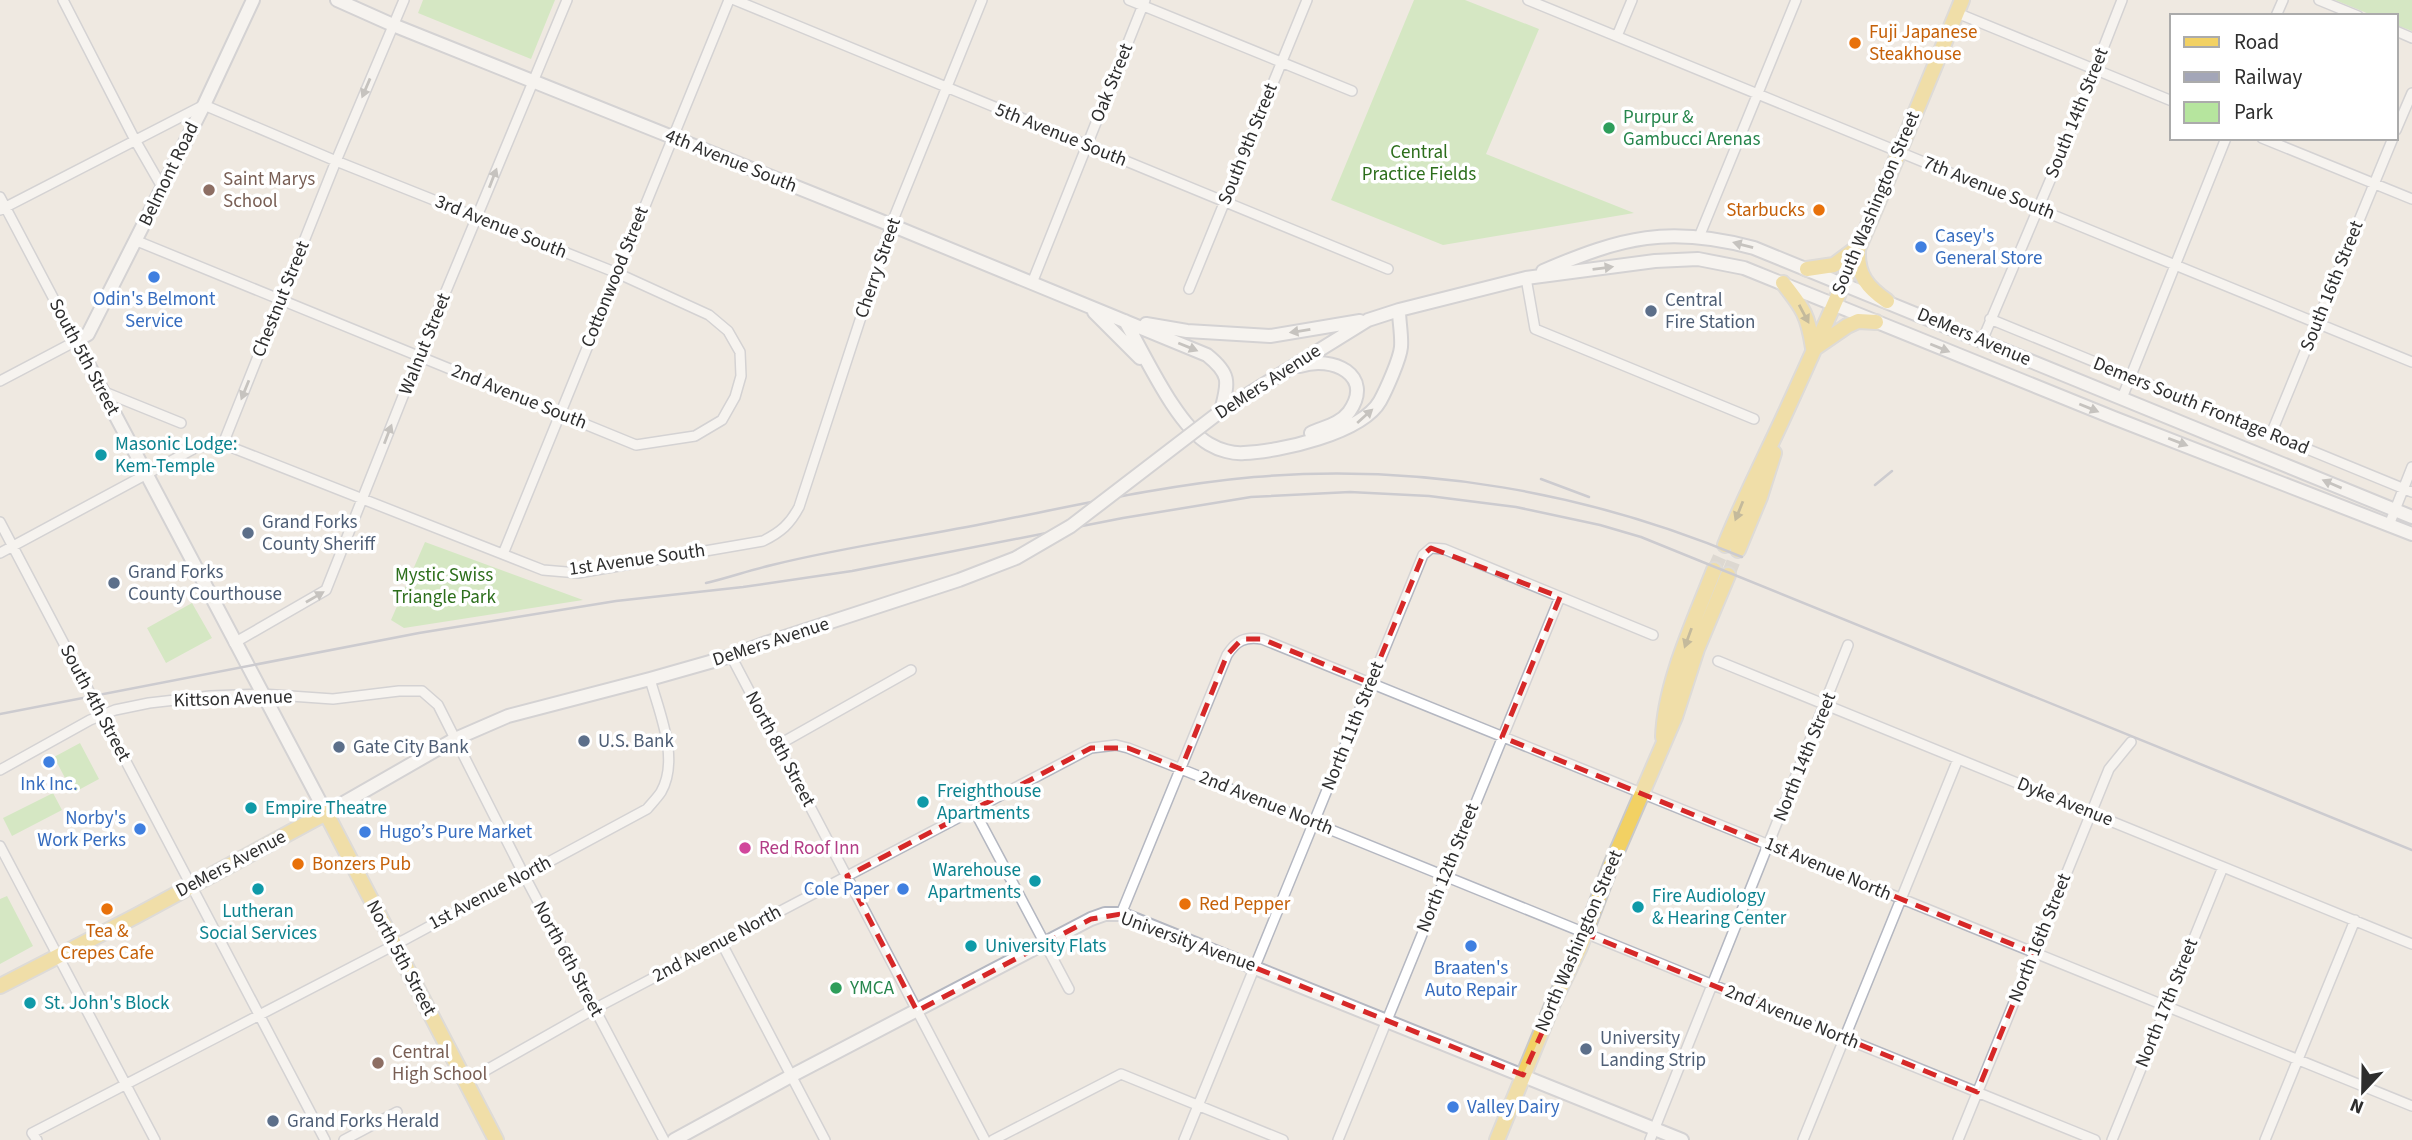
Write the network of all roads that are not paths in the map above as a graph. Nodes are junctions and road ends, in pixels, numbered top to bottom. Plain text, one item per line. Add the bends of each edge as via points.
1 (62, 0) edge
2 (253, 0) edge
3 (337, 0) edge
4 (404, 0) edge
5 (566, 0) edge
6 (729, 0) edge
7 (735, 0) edge
8 (982, 0) edge
9 (1129, 0) edge
10 (1307, 0) edge
11 (1528, 0) edge
12 (1632, 0) edge
13 (1796, 0) edge
14 (2122, 0) edge
15 (2319, 0) edge
16 (1144, 3) edge
17 (1959, 7) edge
18 (2353, 14) edge
19 (393, 25) junction
20 (1617, 36) junction
21 (1282, 62) junction
22 (2095, 70) junction
23 (533, 81) junction
24 (946, 88) junction
25 (1352, 91) dead end
26 (2412, 93) edge
27 (1757, 94) junction
28 (2170, 100) edge
29 (204, 105) junction
30 (2398, 126) edge
31 (672, 138) junction
32 (135, 140) junction
33 (2225, 140) edge
34 (2267, 140) edge
35 (2392, 140) edge
36 (1086, 145) junction
37 (1898, 152) junction
38 (336, 161) junction
39 (2374, 184) junction
40 (162, 187) junction
41 (0, 197) edge
42 (2412, 200) edge
43 (1224, 201) junction
44 (2038, 207) junction
45 (3, 208) edge
46 (477, 218) junction
47 (891, 225) junction
48 (1699, 237) junction
49 (1630, 240) junction
50 (136, 241) junction
51 (1858, 246) junction
52 (1634, 264) junction
53 (2177, 265) junction
54 (1388, 269) dead end
55 (1807, 269) junction
56 (617, 273) junction
57 (1526, 278) junction
58 (1032, 283) junction
59 (1783, 283) junction
60 (1842, 283) junction
61 (1189, 289) dead end
62 (281, 300) junction
63 (1887, 301) junction
64 (1833, 303) junction
65 (1087, 306) junction
66 (1399, 310) junction
67 (1990, 319) junction
68 (1368, 320) junction
69 (1125, 321) junction
70 (1876, 322) junction
71 (2318, 322) junction
72 (76, 341) junction
73 (1982, 341) junction
74 (1813, 349) junction
75 (419, 356) junction
76 (2412, 362) edge
77 (1286, 370) junction
78 (2131, 377) junction
79 (0, 381) edge
80 (1161, 383) junction
81 (102, 391) junction
82 (735, 397) joint
83 (2122, 398) junction
84 (1221, 411) junction
85 (559, 414) junction
86 (2114, 418) junction
87 (1754, 419) dead end
88 (181, 423) dead end
89 (2270, 434) junction
90 (223, 444) junction
91 (1280, 448) junction
92 (2412, 467) edge
93 (145, 475) junction
94 (2408, 490) edge
95 (363, 498) junction
96 (2395, 510) junction
97 (2412, 517) edge
98 (0, 522) edge
99 (2389, 525) junction
100 (778, 534) joint
101 (2412, 534) edge
102 (13, 547) junction
103 (1731, 548) tunnel mouth
104 (0, 554) edge
105 (503, 554) junction
106 (1721, 573) tunnel mouth
107 (1560, 597) junction
108 (1653, 635) dead end
109 (234, 643) junction
110 (1848, 645) dead end
111 (731, 656) junction
112 (1718, 662) dead end
113 (911, 670) dead end
114 (650, 679) junction
115 (1370, 683) junction
116 (262, 694) junction
117 (1826, 705) junction
118 (101, 715) junction
119 (1502, 737) junction
120 (455, 739) junction
121 (2131, 742) dead end
122 (778, 745) junction
123 (1958, 759) junction
124 (1181, 769) junction
125 (0, 770) edge
126 (1641, 793) junction
127 (974, 810) junction
128 (326, 813) junction
129 (2091, 813) junction
130 (1313, 822) junction
131 (1770, 845) junction
132 (0, 846) edge
133 (2223, 867) junction
134 (524, 875) junction
135 (847, 876) junction
136 (1445, 876) junction
137 (191, 885) junction
138 (1901, 899) junction
139 (1121, 914) junction
140 (2355, 920) junction
141 (1585, 934) junction
142 (721, 942) junction
143 (1045, 943) junction
144 (2412, 944) edge
145 (394, 945) junction
146 (2034, 953) junction
147 (57, 955) junction
148 (1255, 966) junction
149 (1712, 984) junction
150 (0, 986) edge
151 (1069, 989) dead end
152 (2166, 1006) junction
153 (594, 1009) junction
154 (917, 1011) junction
155 (258, 1016) junction
156 (1387, 1020) junction
157 (1844, 1039) junction
158 (2298, 1060) junction
159 (1524, 1075) junction
160 (792, 1076) junction
161 (467, 1081) junction
162 (125, 1084) junction
163 (1977, 1092) junction
164 (1198, 1106) junction
165 (2412, 1106) edge
166 (397, 1112) dead end
167 (1652, 1134) edge
168 (37, 1140) edge
169 (155, 1140) edge
170 (325, 1140) edge
171 (344, 1140) edge
172 (496, 1140) edge
173 (664, 1140) edge
174 (674, 1140) edge
175 (825, 1140) edge
176 (985, 1140) edge
177 (993, 1140) edge
178 (1184, 1140) edge
179 (1283, 1140) edge
180 (1338, 1140) edge
181 (1497, 1140) edge
182 (1682, 1140) edge
183 (1803, 1140) edge
184 (1958, 1140) edge
185 (2095, 1140) edge
186 (2112, 1140) edge
187 (2265, 1140) edge

1 - 32 street
2 - 29 main road, Belmont Road
3 - 19 main road, 4th Avenue South
4 - 19 street, Chestnut Street
5 - 23 street, Walnut Street
6 - 31 street, Cottonwood Street
7 - 24 street, 5th Avenue South
8 - 24 street, Cherry Street
9 - 16 street
10 - 21 street, South 9th Street
11 - 20 street, 7th Avenue South
12 - 20 street
13 - 27 street
14 - 22 street, South 14th Street
15 - 18 street
16 - 21 street
16 - 36 street, Oak Street
17 - 22 street
17 - 37 main road, South Washington Street
19 - 23 main road, 4th Avenue South
19 -> 38 street, Chestnut Street
20 - 27 street, 7th Avenue South
21 - 25 street
21 - 43 street, South 9th Street
22 - 28 street
22 - 44 street, South 14th Street
23 - 31 main road, 4th Avenue South
46 -> 23 street, Walnut Street
24 - 36 street, 5th Avenue South
24 - 47 street, Cherry Street
26 - 30 street
27 - 37 street, 7th Avenue South
27 - 48 street
29 - 32 street
29 - 38 street, 3rd Avenue South
29 - 40 main road, Belmont Road
31 - 47 main road, 4th Avenue South
31 - 56 street, Cottonwood Street
32 - 40 street
32 - 45 street
33 - 53 street
34 - 39 street
35 - 39 street, South 16th Street
36 - 43 street, 5th Avenue South
36 - 58 street, Oak Street
37 - 44 street, 7th Avenue South
37 - 51 main road, South Washington Street
38 - 46 street, 3rd Avenue South
38 - 62 street, Chestnut Street
39 - 42 street
39 - 71 street, South 16th Street
40 - 50 main road, Belmont Road
41 - 45 street, South 5th Street
43 - 54 street, 5th Avenue South
43 - 61 street, South 9th Street
44 - 53 street, 7th Avenue South
44 - 67 street, South 14th Street
45 - 72 street, South 5th Street
46 - 56 street, 3rd Avenue South
46 - 75 street, Walnut Street
47 - 58 main road, 4th Avenue South
47 - 100 street, Cherry Street via 799,507
48 - 49 main road, DeMers Avenue
55 -> 48 main road, DeMers Avenue via 1754,248
49 - 52 main road
49 - 57 main road, DeMers Avenue
50 - 62 street, 2nd Avenue South
50 - 72 main road, Belmont Road via 89,334
51 - 55 main road via 1834,265
51 - 60 main road, South Washington Street
51 - 63 main road via 1859,272
57 -> 52 main road, DeMers Avenue
52 - 59 main road, DeMers Avenue via 1678,259 1721,262
53 - 71 street, 7th Avenue South
53 - 78 street
55 - 60 main road, DeMers Avenue
56 - 82 street, 3rd Avenue South via 709,315 728,331 740,352 741,376
56 - 85 street, Cottonwood Street
57 - 66 main road, DeMers Avenue
57 - 87 street via 1535,329
58 - 65 main road, 4th Avenue South
59 - 64 main road, DeMers Avenue
59 -> 74 main road via 1805,311
60 - 63 main road, DeMers Avenue
60 - 64 main road, South Washington Street
62 - 75 street, 2nd Avenue South
62 -> 90 street, Chestnut Street
63 - 73 main road, DeMers Avenue
64 - 70 main road, DeMers Avenue
64 - 74 main road, South Washington Street
65 - 69 main road, 4th Avenue South
65 - 80 main road
66 - 68 main road, DeMers Avenue
91 -> 66 main road via 1337,433 1359,423 1379,403 1401,351
67 - 73 street, South 14th Street
67 - 78 street, Demers South Frontage Road
68 -> 69 main road via 1270,336 1187,331
68 - 77 main road, DeMers Avenue
69 - 80 main road
69 -> 84 main road via 1207,355 1222,367 1227,379
70 - 74 main road via 1858,321
70 -> 86 main road, DeMers Avenue
71 - 76 street, 7th Avenue South
71 - 89 street, South 16th Street
72 - 79 street
72 - 81 main road, South 5th Street
73 - 83 main road, DeMers Avenue
74 - 103 main road, South Washington Street via 1789,405 1760,497
75 - 85 street, 2nd Avenue South
95 -> 75 street, Walnut Street
77 - 84 main road, DeMers Avenue
77 - 91 main road via 1309,363 1336,363 1350,373 1355,397 1339,421
78 - 83 street
78 - 89 street, Demers South Frontage Road
80 - 91 main road via 1182,418 1208,443 1244,453
81 - 88 street
81 - 93 main road, South 5th Street
82 - 85 street, 2nd Avenue South via 722,420 695,436 636,445
83 - 86 main road
96 -> 83 main road, DeMers Avenue
84 - 111 main road, DeMers Avenue, bridge via 1071,526 1016,558
85 - 105 street, Cottonwood Street
86 -> 99 main road, DeMers Avenue
89 - 94 street, Demers South Frontage Road
90 - 93 street via 197,447
90 - 95 street, 1st Avenue South
92 - 94 street
93 - 102 street
93 - 109 main road, South 5th Street
94 - 96 street
95 - 105 street, 1st Avenue South
109 -> 95 street, Walnut Street via 326,590
96 - 97 main road, DeMers Avenue
96 - 99 street
98 - 102 street, South 4th Street
99 - 101 main road, DeMers Avenue
100 - 105 street, 1st Avenue South via 763,541 578,573 543,569
102 - 104 street
102 - 118 street, South 4th Street
106 - 126 main road, North Washington Street via 1675,717
107 - 108 street
107 - 115 street, North 11th Street via 1444,549 1431,548 1423,555
107 - 119 street, North 12th Street
109 - 116 main road, South 5th Street
110 - 117 street, North 14th Street
111 - 114 main road, DeMers Avenue
111 - 122 street, North 8th Street
112 - 117 street, Dyke Avenue
113 - 122 street
114 - 120 main road, DeMers Avenue via 508,716
114 - 134 street, 1st Avenue North via 668,746 662,790 647,809
115 - 119 street, 1st Avenue North
115 - 124 street, 1st Avenue North via 1262,639 1242,639 1227,655
115 - 130 street, North 11th Street
116 - 118 street, Kittson Avenue via 174,699
116 - 120 street, Kittson Avenue via 333,699 422,691 438,705
116 - 128 main road, South 5th Street
117 - 123 street, Dyke Avenue
117 - 131 street, North 14th Street
118 - 125 street, Kittson Avenue
118 - 137 street, South 4th Street
119 - 126 street, 1st Avenue North
119 - 136 street, North 12th Street
120 - 128 main road, DeMers Avenue
120 - 134 street, North 6th Street
121 - 129 street, North 16th Street via 2109,769
122 - 135 street, North 8th Street
123 - 129 street, Dyke Avenue
123 - 138 street
124 - 127 street, 2nd Avenue North via 1128,748 1091,748
124 - 130 street, 2nd Avenue North
124 - 139 street
126 - 131 street, 1st Avenue North
126 - 141 main road, North Washington Street
127 - 135 street, 2nd Avenue North
127 - 143 street
128 - 137 main road, DeMers Avenue
128 - 145 main road, North 5th Street
129 - 133 street, Dyke Avenue
129 - 146 street, North 16th Street
130 - 136 street, 2nd Avenue North
130 - 148 street, North 11th Street
131 - 138 street, 1st Avenue North
131 - 149 street, North 14th Street
132 - 147 street
133 - 140 street, Dyke Avenue
133 - 152 street, North 17th Street
134 - 145 street, 1st Avenue North
134 - 153 street, North 6th Street
135 - 142 street, 2nd Avenue North
135 - 154 street, North 8th Street
136 - 141 street, 2nd Avenue North
136 - 156 street, North 12th Street
137 - 147 main road, DeMers Avenue
137 - 155 street, South 4th Street
138 - 146 street, 1st Avenue North
138 - 157 street
139 - 143 main road, University Avenue via 1091,919
139 - 148 main road, University Avenue
140 - 144 street, Dyke Avenue
140 - 158 street
141 - 149 street, 2nd Avenue North
141 - 159 main road, North Washington Street
142 - 153 street, 2nd Avenue North
142 - 160 street
143 - 151 street
143 - 154 main road, University Avenue
145 - 155 street, 1st Avenue North
145 - 161 main road, North 5th Street
146 - 152 street, 1st Avenue North
146 - 163 street, North 16th Street
147 - 150 main road, DeMers Avenue
147 - 162 street
148 - 156 main road, University Avenue
148 - 164 street, North 11th Street
149 - 157 street, 2nd Avenue North
149 - 167 street, North 14th Street
152 - 158 street, 1st Avenue North
152 - 186 street, North 17th Street
153 - 161 street, 2nd Avenue North
153 - 173 street, North 6th Street
154 - 160 main road, University Avenue
154 - 176 street, North 8th Street
155 - 162 street, 1st Avenue North
155 - 170 street, South 4th Street
156 - 159 main road, University Avenue
156 - 180 street, North 12th Street
157 - 163 street, 2nd Avenue North
157 - 183 street
158 - 165 street, 1st Avenue North
158 - 187 street
159 - 167 main road, University Avenue
159 - 181 main road, North Washington Street
160 - 174 main road, University Avenue
160 - 175 street
161 - 172 main road, North 5th Street
162 - 168 street, 1st Avenue North via 32,1133
162 - 169 street
163 - 184 street, North 16th Street
163 - 185 street, 2nd Avenue North
164 - 177 street via 1121,1074
164 - 178 street, North 11th Street
164 - 179 street
166 - 171 street
167 - 182 main road, University Avenue

